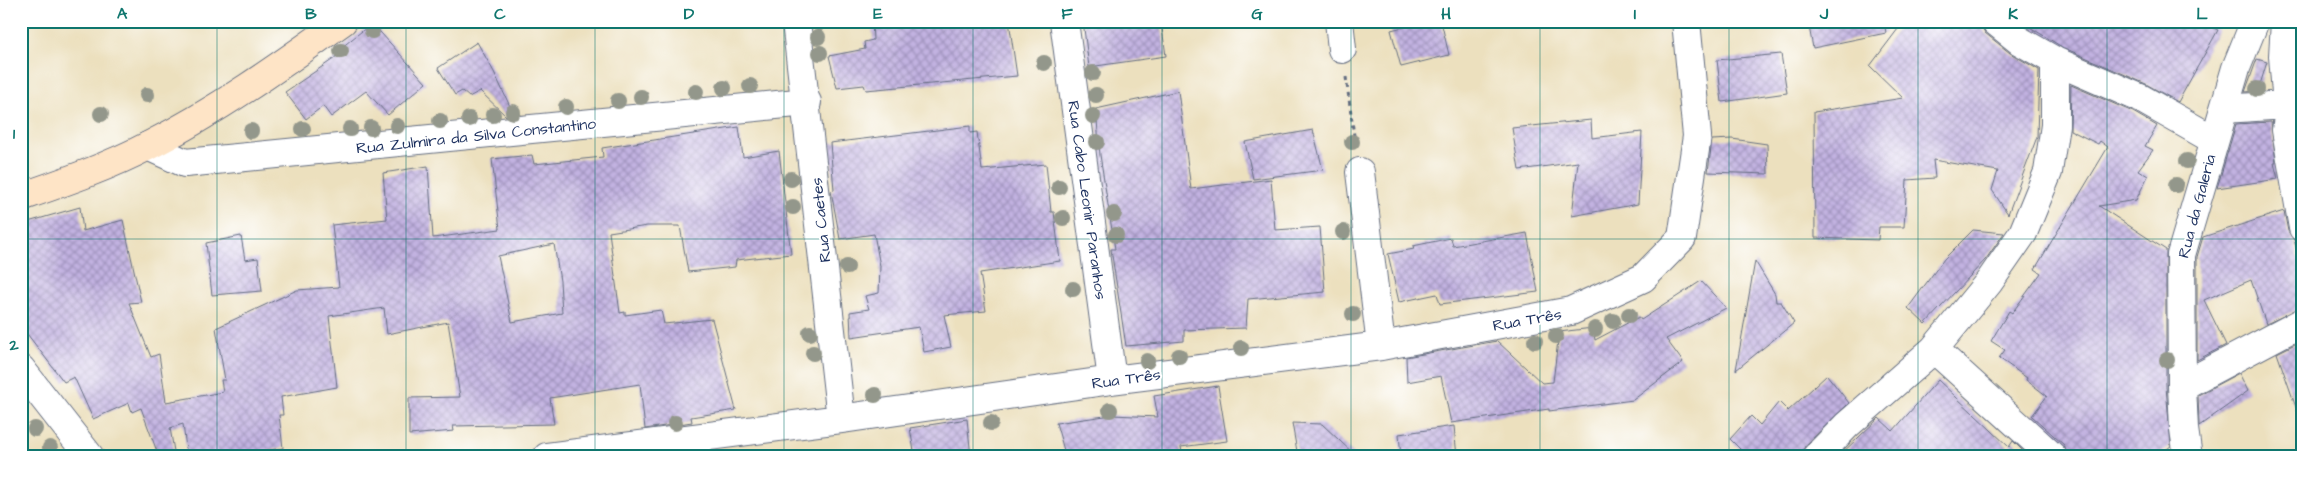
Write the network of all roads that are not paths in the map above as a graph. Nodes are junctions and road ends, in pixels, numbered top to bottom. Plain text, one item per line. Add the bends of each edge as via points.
1 (344, 21) edge
2 (796, 21) edge
3 (1064, 21) edge
4 (1339, 21) edge
5 (1686, 21) edge
6 (1995, 21) edge
7 (2255, 21) edge
8 (2285, 21) edge
9 (1342, 49) road end
10 (2055, 61) junction
11 (807, 102) junction
12 (2286, 105) junction
13 (2224, 109) junction
14 (2214, 140) junction
15 (148, 146) junction
16 (1360, 172) road end
17 (21, 197) edge
18 (2303, 228) edge
19 (2303, 322) edge
20 (1381, 346) junction
21 (1934, 349) junction
22 (21, 369) edge
23 (1112, 380) junction
24 (2182, 386) junction
25 (841, 419) junction
26 (90, 457) edge
27 (547, 457) edge
28 (1816, 457) edge
29 (2053, 457) edge
30 (2188, 457) edge

1 - 15 main road via 249,88
2 - 11 street, Rua Caetes
3 - 23 street, Rua Cabo Leonir Paranhos
4 - 9 street
5 - 20 street, Rua Três via 1697,136 1682,238 1643,278 1571,311
6 - 10 street via 2020,41
7 - 13 street, Rua da Galeria
8 - 12 street
10 - 14 street via 2140,98
10 - 21 street via 2055,125 2048,172 2023,233 1989,282
11 - 15 street, Rua Zulmira da Silva Constantino via 185,163
11 - 25 street, Rua Caetes
12 - 13 street
12 - 18 street via 2286,130
13 - 14 street, Rua da Galeria
14 - 24 street, Rua da Galeria via 2181,255
15 - 17 main road via 75,179
16 - 20 street
19 - 24 street
20 - 23 street, Rua Três
21 - 28 street via 1847,425
21 - 29 street
22 - 26 street
23 - 25 street, Rua Três
24 - 30 street, Rua da Galeria
25 - 27 street, Rua Três

